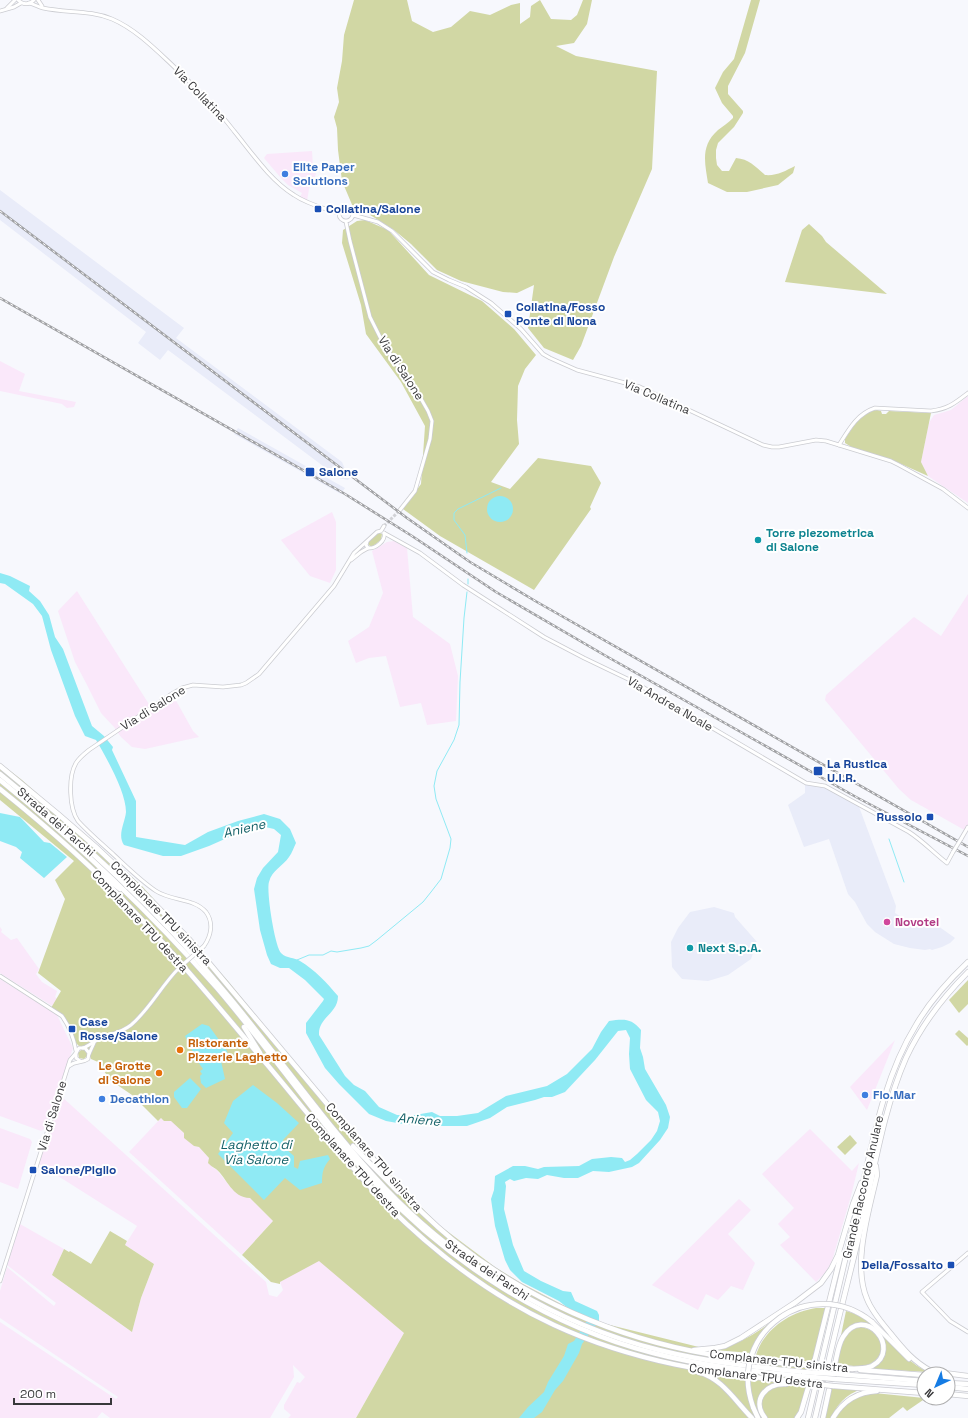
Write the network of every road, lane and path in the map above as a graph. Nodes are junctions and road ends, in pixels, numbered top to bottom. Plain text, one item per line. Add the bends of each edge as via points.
1 (34, 0) edge
2 (38, 0) edge
3 (18, 1) edge
4 (29, 3) junction
5 (43, 8) junction
6 (6, 9) junction
7 (0, 11) edge
8 (338, 213) junction
9 (353, 215) junction
10 (346, 222) junction
11 (968, 393) edge
12 (839, 445) junction
13 (968, 508) edge
14 (400, 510) tunnel mouth
15 (384, 526) tunnel mouth
16 (381, 531) junction
17 (384, 533) junction
18 (395, 538) junction
19 (384, 540) junction
20 (368, 541) junction
21 (368, 548) junction
22 (349, 563) junction
23 (0, 766) edge
24 (0, 774) edge
25 (0, 780) edge
26 (0, 789) edge
27 (968, 827) edge
28 (963, 833) junction
29 (968, 836) edge
30 (59, 838) junction
31 (146, 911) junction
32 (968, 962) edge
33 (968, 972) edge
34 (0, 976) edge
35 (218, 990) junction
36 (75, 1042) junction
37 (95, 1042) junction
38 (82, 1048) junction
39 (76, 1052) junction
40 (89, 1054) junction
41 (80, 1061) junction
42 (69, 1066) junction
43 (275, 1074) junction
44 (297, 1081) junction
45 (876, 1162) junction
46 (867, 1167) junction
47 (425, 1216) junction
48 (844, 1238) junction
49 (968, 1253) edge
50 (0, 1281) edge
51 (501, 1284) junction
52 (968, 1332) edge
53 (688, 1350) junction
54 (666, 1363) junction
55 (814, 1363) dead end
56 (821, 1363) tunnel mouth
57 (828, 1364) tunnel mouth
58 (836, 1366) junction
59 (920, 1366) edge
60 (923, 1366) edge
61 (851, 1369) junction
62 (916, 1374) edge
63 (956, 1374) edge
64 (836, 1376) junction
65 (956, 1376) edge
66 (968, 1376) edge
67 (916, 1381) edge
68 (798, 1382) junction
69 (956, 1383) edge
70 (916, 1384) edge
71 (968, 1384) edge
72 (808, 1388) dead end
73 (815, 1388) tunnel mouth
74 (822, 1388) tunnel mouth
75 (956, 1388) edge
76 (968, 1389) edge
77 (829, 1390) tunnel mouth
78 (900, 1391) junction
79 (916, 1392) edge
80 (956, 1395) edge
81 (968, 1396) edge
82 (751, 1418) edge
83 (758, 1418) edge
84 (766, 1418) edge
85 (797, 1418) edge
86 (808, 1418) edge
87 (815, 1418) edge
88 (823, 1418) edge
89 (833, 1418) edge

1 - 4 street
2 - 5 street
3 - 4 street, Via Collatina
3 - 6 street
3 - 6 street via 14,7
4 - 5 street, Via Collatina
5 - 8 street, Via Collatina via 97,15 112,19 132,30 191,83 223,116 263,166 285,188 314,206
6 - 7 street
8 - 9 street via 347,207 352,210
8 - 10 street via 341,220
9 - 10 street
9 - 12 street, Via Collatina via 378,222 392,230 433,272 466,287 491,303 521,329 543,354 555,360 577,370 640,388 768,446 779,447 816,440
10 - 14 street, Via di Salone via 372,321 431,418 430,439 416,485 412,496
11 - 12 street via 952,406 941,410 868,410 853,423
12 - 13 street, Via Collatina via 891,461 943,489
15 - 16 street, Via di Salone
16 - 17 street
16 - 20 street, Via di Salone
17 - 18 street, Via Andrea Noale
17 - 19 street
18 - 19 street, Via di Salone
18 - 28 street, Via Andrea Noale, bridge via 544,637 634,682 806,783 825,786 910,832 947,863
19 - 21 street, Via di Salone via 373,548
20 - 21 street
20 - 22 street, Via di Salone via 354,553
21 - 22 street, Via di Salone
22 - 37 street, Via di Salone, bridge via 334,586 269,664 254,678 238,686 186,687 116,731 76,762 72,775 72,803 76,817 84,828 157,892 204,910 211,929 204,946 179,968 131,1025 121,1032
23 - 47 highway, Complanare TPU sinistra via 96,847 188,938 390,1179
24 - 44 highway, Strada dei Parchi via 78,840 183,943
25 - 31 highway, Strada dei Parchi via 75,843
26 - 30 highway, Complanare TPU destra
27 - 28 street
28 - 29 street
30 - 31 highway
30 - 43 highway, Complanare TPU destra via 157,935
31 - 35 highway, Strada dei Parchi
32 - 46 highway, Grande Raccordo Anulare via 932,1001 904,1046 885,1094
33 - 45 highway, Grande Raccordo Anulare via 932,1014 907,1057 894,1090
34 - 36 street via 60,1014
35 - 43 highway
35 - 51 highway, Strada dei Parchi via 376,1184 426,1232 469,1266
36 - 38 street
36 - 39 street
37 - 38 street
37 - 40 street
38 - 39 street
38 - 40 street via 88,1050
39 - 41 street via 76,1058
39 - 42 street, Via di Salone
40 - 41 street via 86,1060
41 - 42 street, Via di Salone
42 - 50 street, Via di Salone
43 - 54 highway, Complanare TPU destra via 344,1158 397,1215 444,1256 499,1294 547,1321 599,1343
44 - 47 highway via 361,1156
44 - 51 highway, Strada dei Parchi via 346,1144 386,1189 417,1219
45 - 57 highway, Grande Raccordo Anulare
45 - 60 highway via 877,1175 861,1256 864,1290 872,1309 901,1346
46 - 48 highway
46 - 56 highway, Grande Raccordo Anulare
47 - 53 highway, Complanare TPU sinistra via 460,1245 548,1302 606,1326 660,1344
48 - 53 highway via 835,1264 809,1293 732,1343 715,1348
48 - 55 highway
49 - 52 street via 922,1292 950,1321
51 - 64 highway, Strada dei Parchi, bridge via 521,1299 563,1320 657,1350 755,1368
53 - 58 highway, Complanare TPU sinistra, bridge via 757,1361
54 - 68 highway, Complanare TPU destra via 728,1375
54 - 82 highway via 711,1377
58 - 61 highway, Complanare TPU sinistra
58 - 61 highway via 841,1340 849,1330 864,1325 873,1328 882,1339 883,1347 879,1360 872,1366
59 - 83 highway, bridge via 862,1314 838,1305 816,1304 801,1307 770,1325 756,1345 748,1370 748,1382
61 - 62 highway, Complanare TPU sinistra
63 - 66 highway
64 - 67 highway, Strada dei Parchi
64 - 70 highway, Strada dei Parchi
65 - 66 highway
68 - 78 highway, Complanare TPU destra, bridge
68 - 84 highway via 776,1384 765,1391 760,1405
69 - 71 highway
72 - 85 highway
73 - 86 highway
74 - 87 highway
75 - 76 highway
77 - 88 highway
78 - 79 highway, Complanare TPU destra
78 - 89 highway via 856,1395 842,1406
80 - 81 highway

